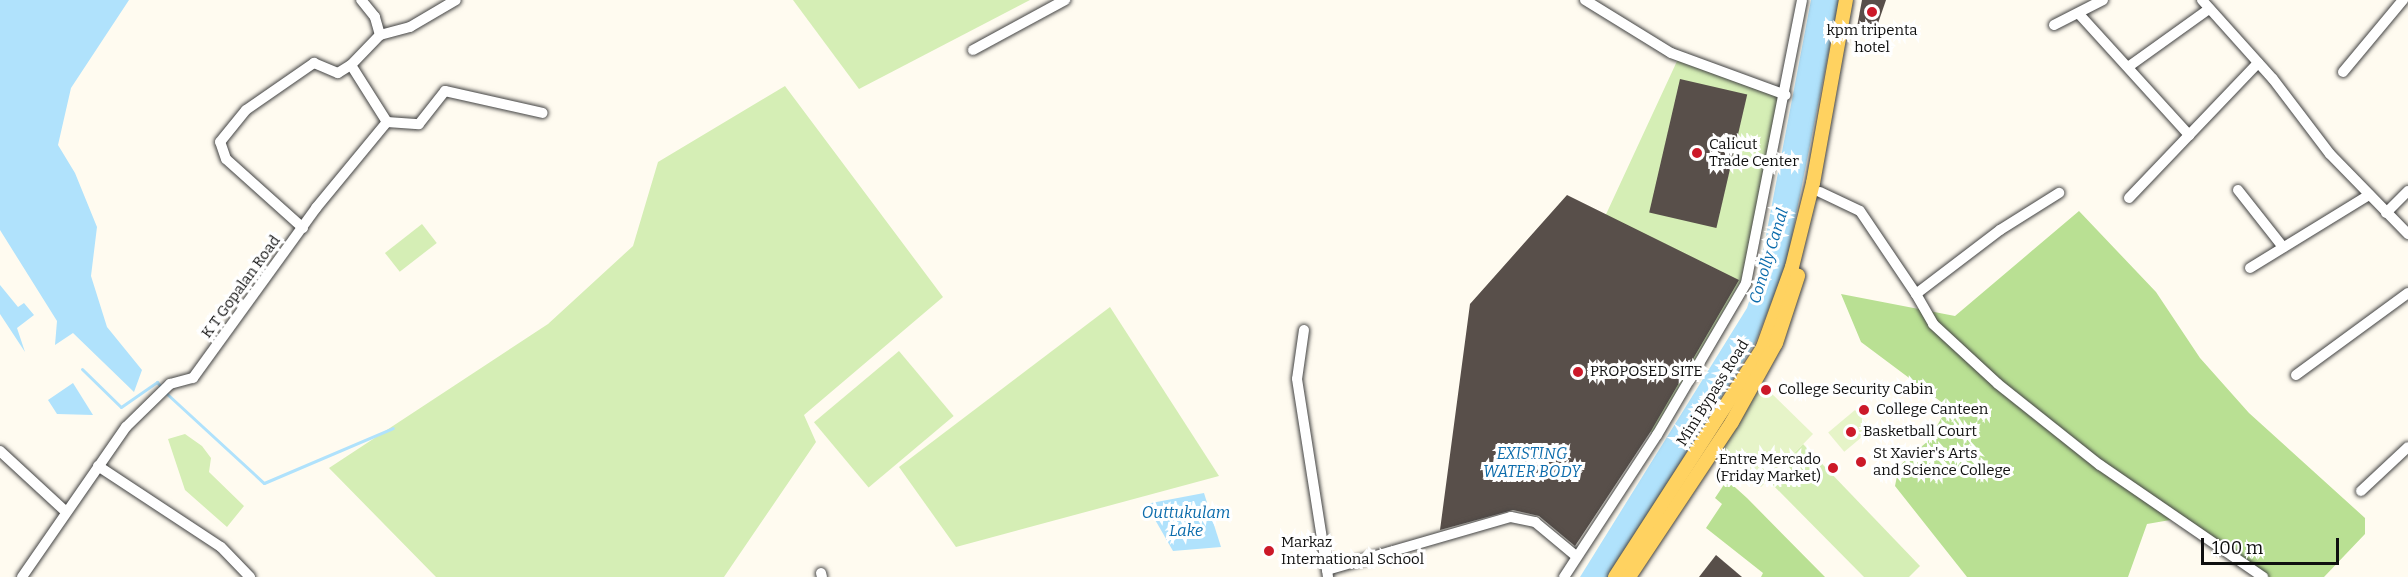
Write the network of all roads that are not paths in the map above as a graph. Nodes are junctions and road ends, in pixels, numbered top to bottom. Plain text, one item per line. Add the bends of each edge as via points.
1 (361, 0) edge
2 (456, 0) edge
3 (1065, 0) edge
4 (1585, 0) edge
5 (1802, 0) edge
6 (1846, 0) edge
7 (1852, 0) edge
8 (2103, 0) edge
9 (2403, 0) edge
10 (2206, 4) edge
11 (2079, 14) junction
12 (2054, 25) dead end
13 (380, 35) junction
14 (974, 50) dead end
15 (2258, 63) junction
16 (351, 65) junction
17 (2128, 67) junction
18 (2343, 72) dead end
19 (1786, 95) junction
20 (543, 113) dead end
21 (387, 122) junction
22 (2189, 135) junction
23 (2238, 190) dead end
24 (2408, 190) edge
25 (1820, 192) junction
26 (2059, 193) dead end
27 (2369, 195) junction
28 (2129, 198) dead end
29 (2386, 213) junction
30 (303, 228) junction
31 (2408, 234) edge
32 (2283, 248) junction
33 (2250, 268) dead end
34 (2408, 293) edge
35 (1916, 294) junction
36 (1304, 330) dead end
37 (2296, 375) dead end
38 (2408, 447) edge
39 (0, 452) edge
40 (98, 466) junction
41 (2361, 491) dead end
42 (66, 512) junction
43 (1576, 556) junction
44 (1327, 573) edge
45 (22, 577) edge
46 (250, 577) edge
47 (1564, 577) edge
48 (1616, 577) edge
49 (1629, 577) edge
50 (2263, 577) edge

1 - 13 street via 375,18
2 - 13 street via 410,27
3 - 14 street
4 - 19 street via 1671,53
5 - 19 street
6 - 48 main road, Mini Bypass Road via 1813,183 1792,267 1763,347
7 - 25 main road, Mini Bypass Road
8 - 11 street
9 - 18 street
10 - 15 street
10 - 17 street
11 - 12 street
11 - 17 street
13 - 16 street
15 - 22 street
15 - 27 street via 2330,154
16 - 21 street
16 - 30 street via 338,73 314,63 251,106 220,142 226,159
17 - 22 street
19 - 43 street via 1746,283 1657,435
20 - 21 street via 445,92 419,124
21 - 30 street, K T Gopalan Road
22 - 28 street
23 - 32 street
24 - 29 street
25 - 35 street via 1860,211
25 - 49 main road, Mini Bypass Road via 1776,343 1732,422
26 - 35 street via 2000,230
27 - 29 street
27 - 32 street
29 - 31 street
30 - 40 street, K T Gopalan Road via 193,378 170,384 126,427
32 - 33 street
34 - 37 street
35 - 50 street via 1933,324 1998,384 2100,465
36 - 44 street via 1297,379
38 - 41 street
39 - 42 street
40 - 42 street, K T Gopalan Road
40 - 46 street via 221,547
42 - 45 street, K T Gopalan Road
43 - 44 street via 1534,522 1511,517
43 - 47 street

